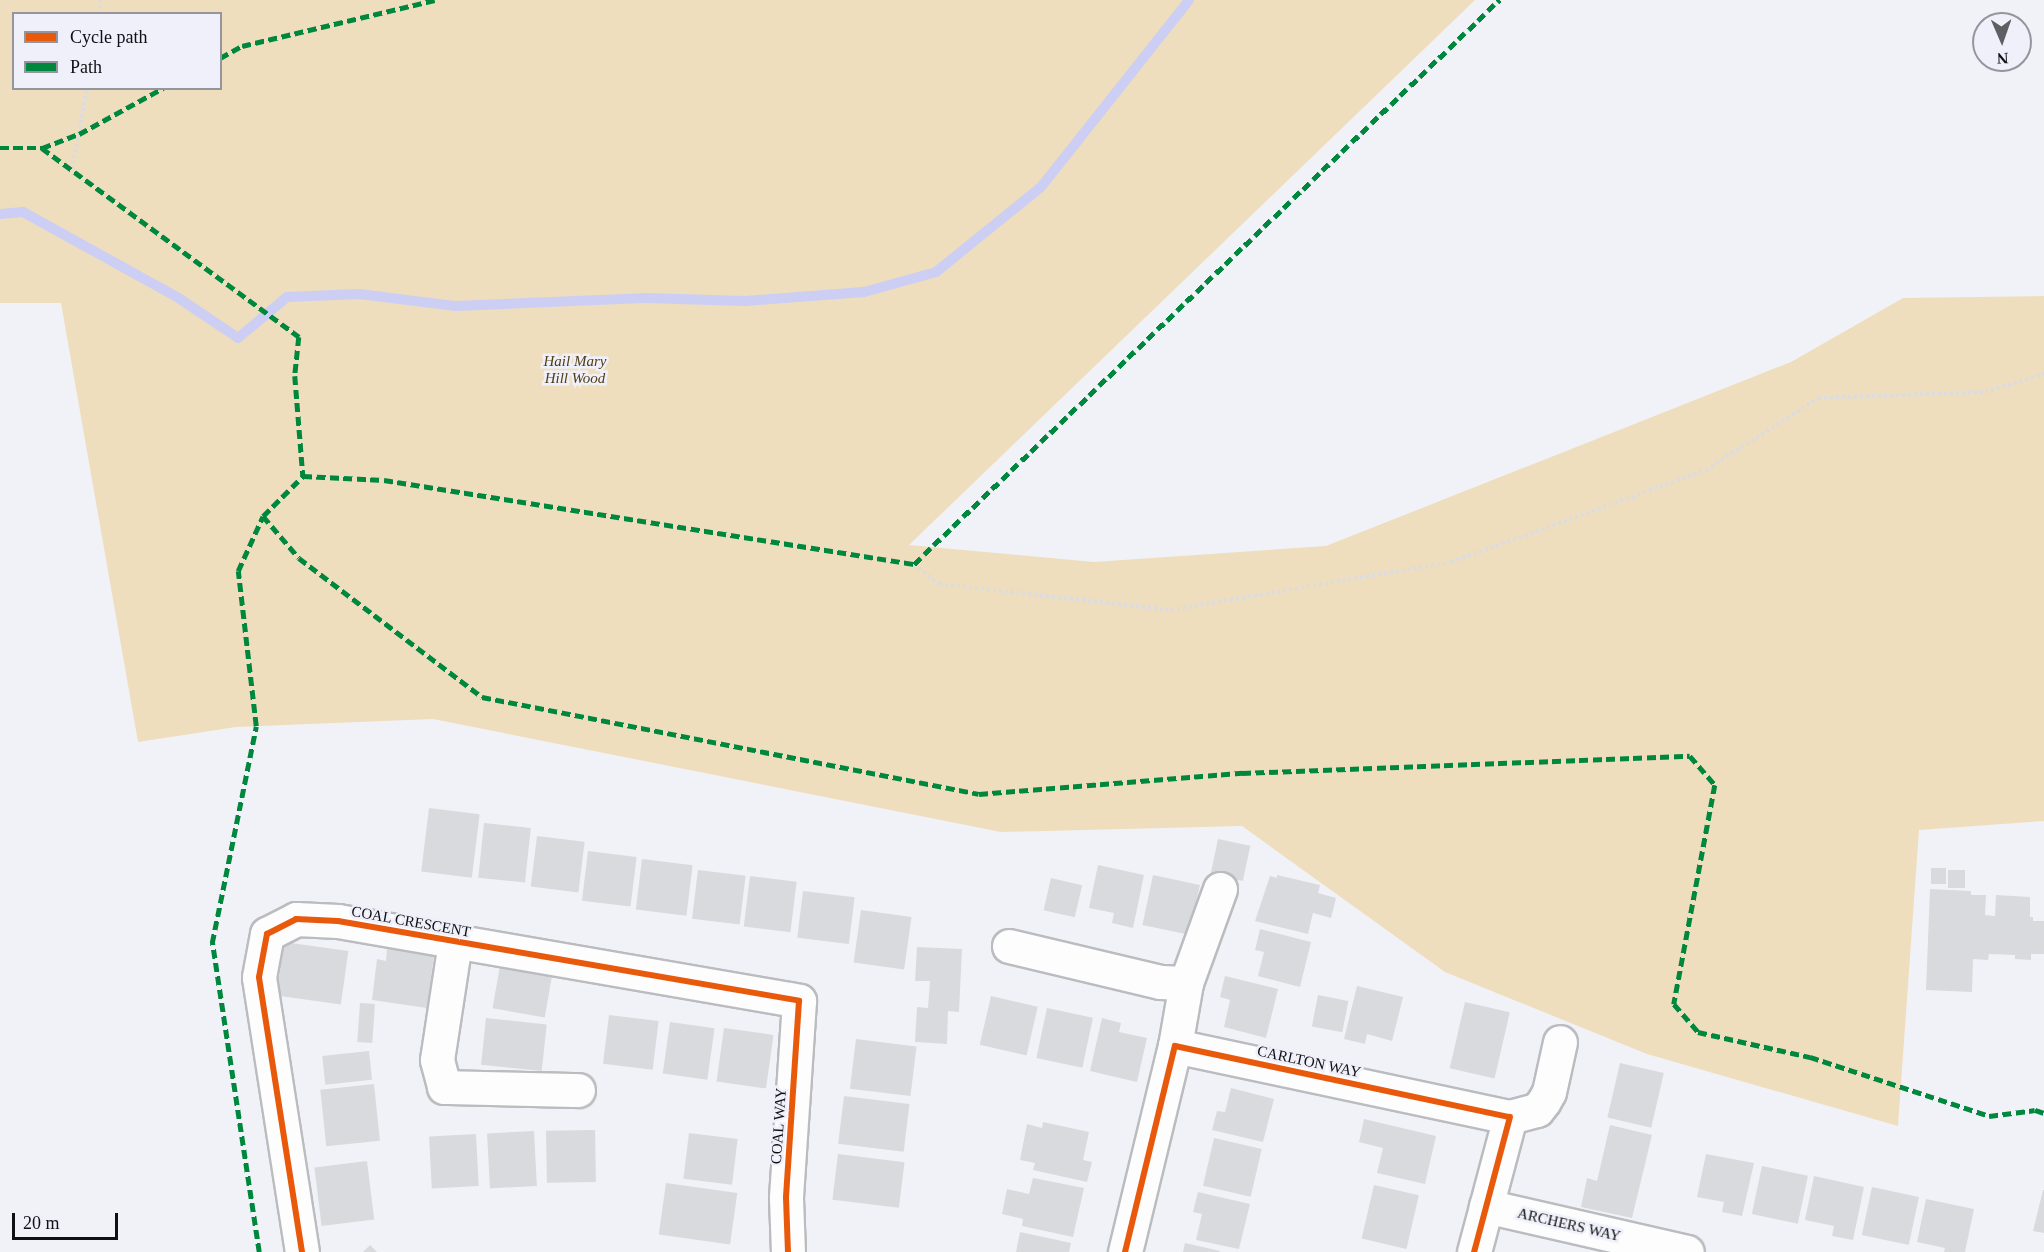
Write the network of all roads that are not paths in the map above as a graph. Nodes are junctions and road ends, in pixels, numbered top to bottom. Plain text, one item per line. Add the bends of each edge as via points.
1 (1220, 889) dead end
2 (455, 942) junction
3 (1009, 946) dead end
4 (1186, 983) junction
5 (799, 1001) joint
6 (1560, 1042) dead end
7 (1174, 1046) junction
8 (578, 1090) dead end
9 (1510, 1117) junction
10 (1486, 1206) junction
11 (302, 1252) edge
12 (788, 1252) edge
13 (1125, 1252) edge
14 (1474, 1252) edge
15 (1687, 1252) edge

1 - 4 street
2 - 5 street, COAL CRESCENT
2 - 8 street via 437,1060 444,1087
2 - 11 street, COAL CRESCENT via 338,921 296,919 267,934 260,977
3 - 4 street via 1160,982
4 - 7 street
5 - 12 street, COAL WAY via 786,1198
6 - 9 street via 1544,1101 1537,1110
7 - 9 street, CARLTON WAY
7 - 13 street
9 - 10 street
10 - 14 street
10 - 15 street, ARCHERS WAY

